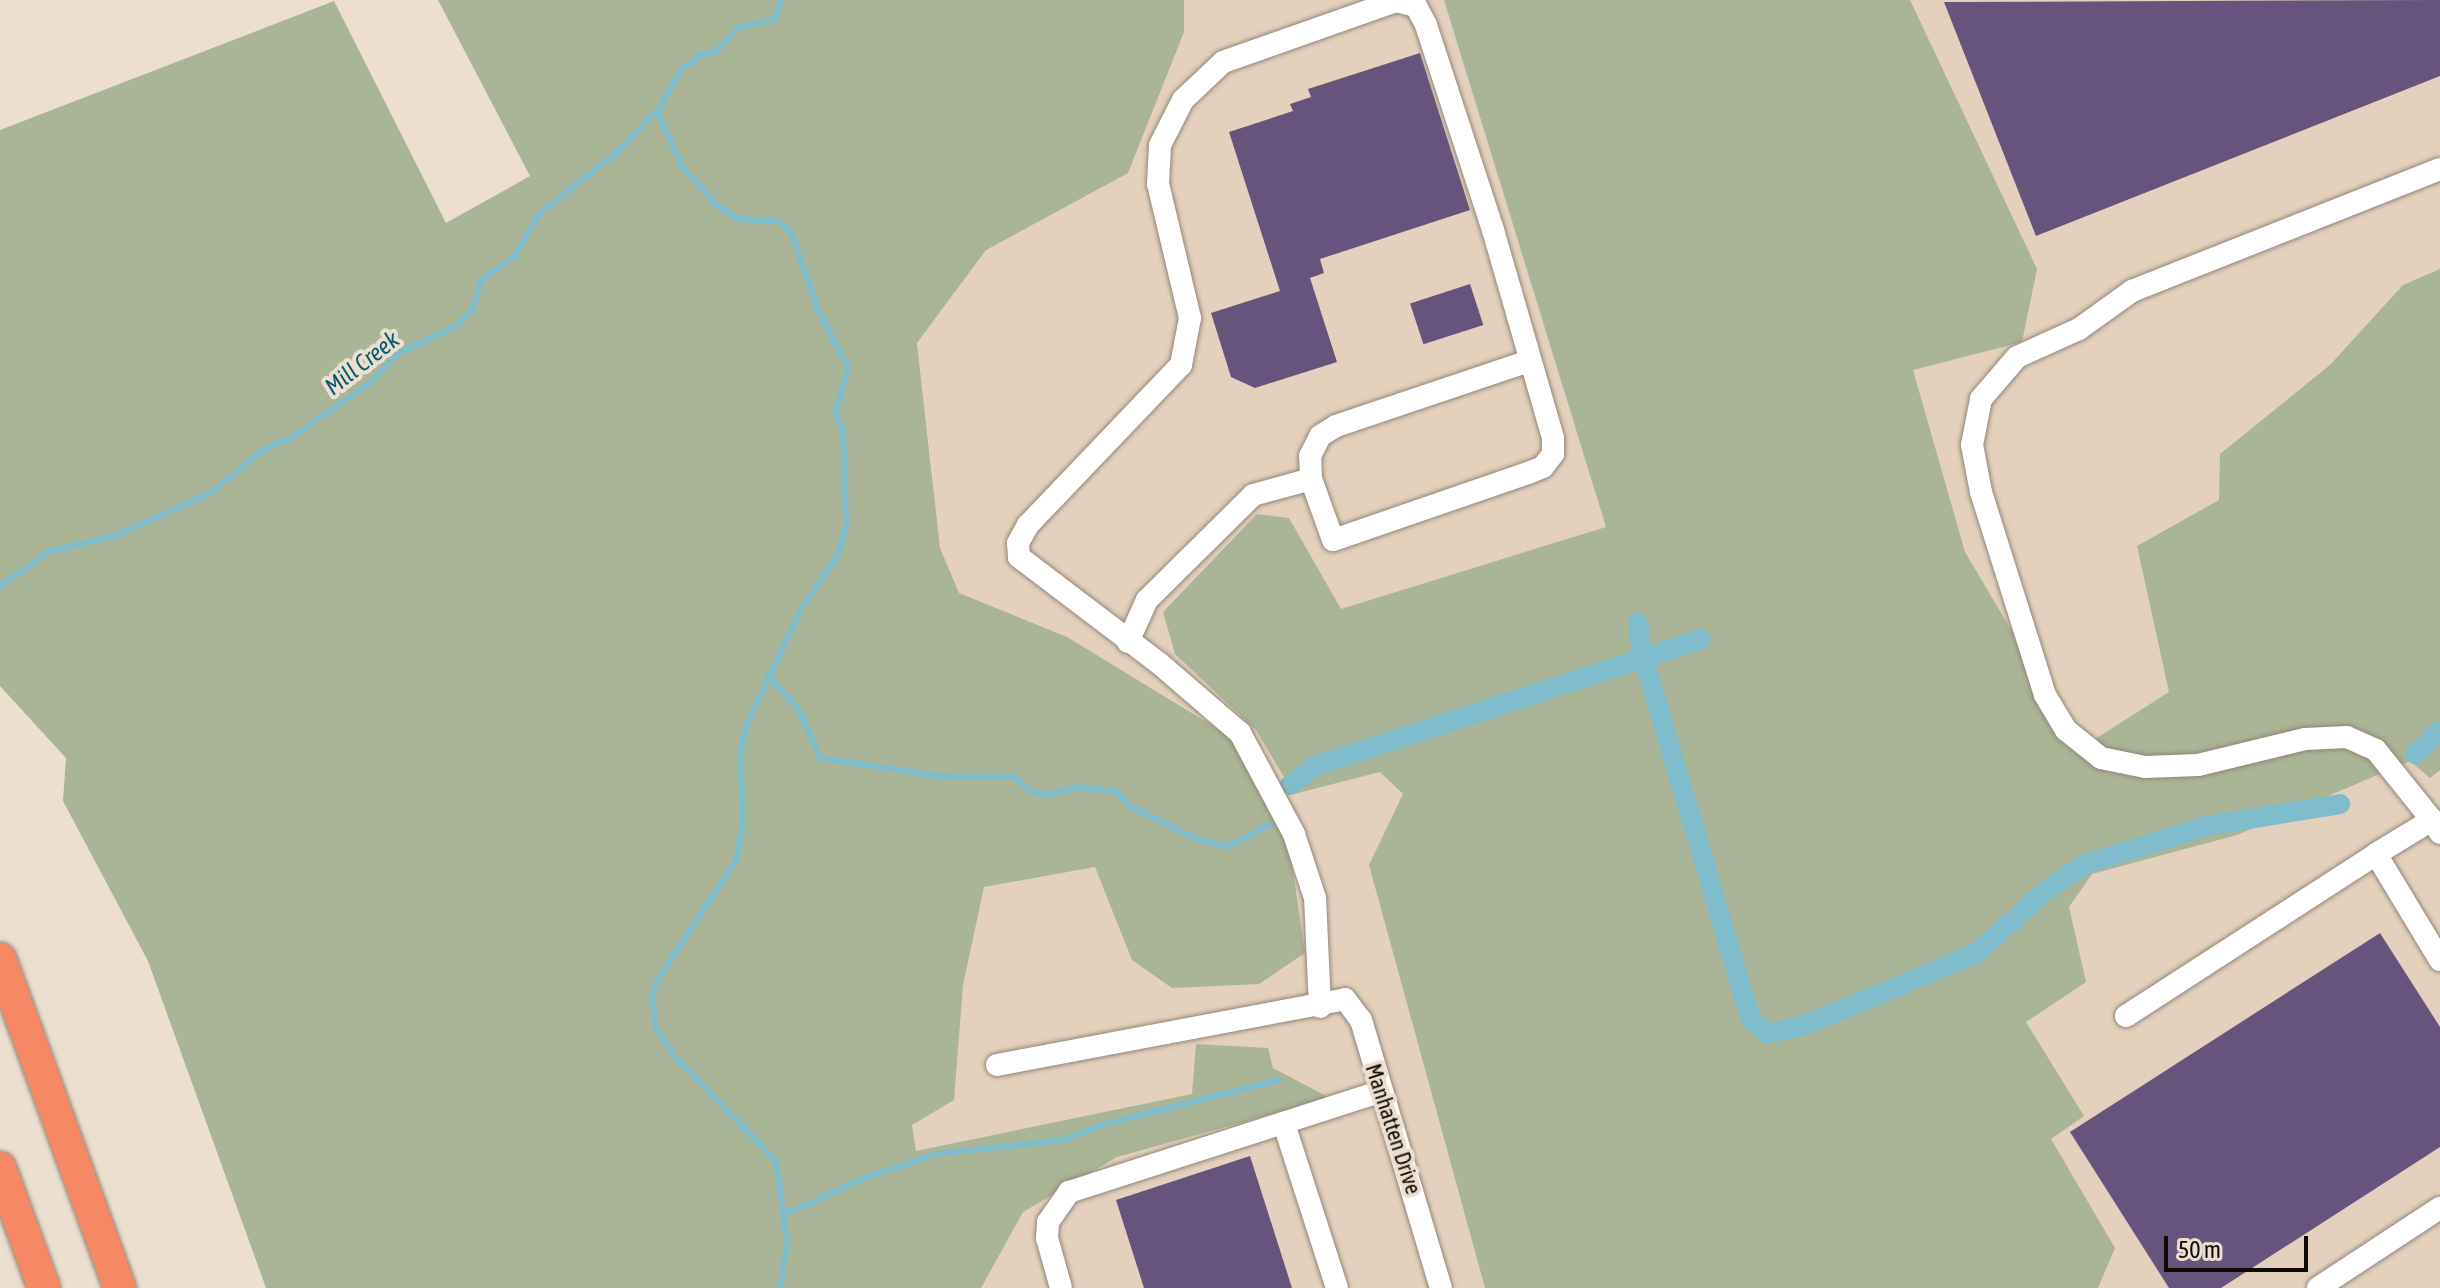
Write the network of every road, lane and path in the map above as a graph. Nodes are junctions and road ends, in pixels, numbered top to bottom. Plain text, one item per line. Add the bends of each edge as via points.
1 (2440, 169) edge
2 (1529, 361) junction
3 (1311, 479) junction
4 (1128, 642) junction
5 (2436, 827) edge
6 (2376, 854) junction
7 (0, 959) edge
8 (2440, 960) edge
9 (1320, 1007) junction
10 (2126, 1016) dead end
11 (997, 1065) dead end
12 (1379, 1092) junction
13 (1284, 1124) junction
14 (0, 1168) edge
15 (2440, 1208) edge
16 (44, 1288) edge
17 (120, 1288) edge
18 (1061, 1288) edge
19 (1337, 1288) edge
20 (1441, 1288) edge
21 (2318, 1288) edge

1 - 5 street via 2132,291 2079,329 2017,357 1981,399 1972,445 1981,492 2045,695 2066,730 2101,758 2145,767 2198,765 2305,739 2347,737 2376,750
2 - 3 street via 1336,426 1314,444
2 - 3 street via 1553,438 1553,454 1543,467 1333,540
2 - 4 street via 1493,230 1416,6 1396,1 1223,62 1183,100 1160,145 1158,184 1190,318 1181,365 1028,525 1018,543 1019,557 1030,571
3 - 4 street via 1253,495 1147,600
4 - 9 street via 1240,733 1294,834 1315,898
5 - 6 street
6 - 8 street
6 - 10 street
7 - 17 highway
9 - 11 street via 1257,1012
9 - 12 street, Manhatten Drive via 1345,999 1354,1007
12 - 13 street
12 - 20 street, Manhatten Drive
13 - 18 street via 1061,1197 1048,1222 1047,1238
13 - 19 street
14 - 16 highway
15 - 21 street

